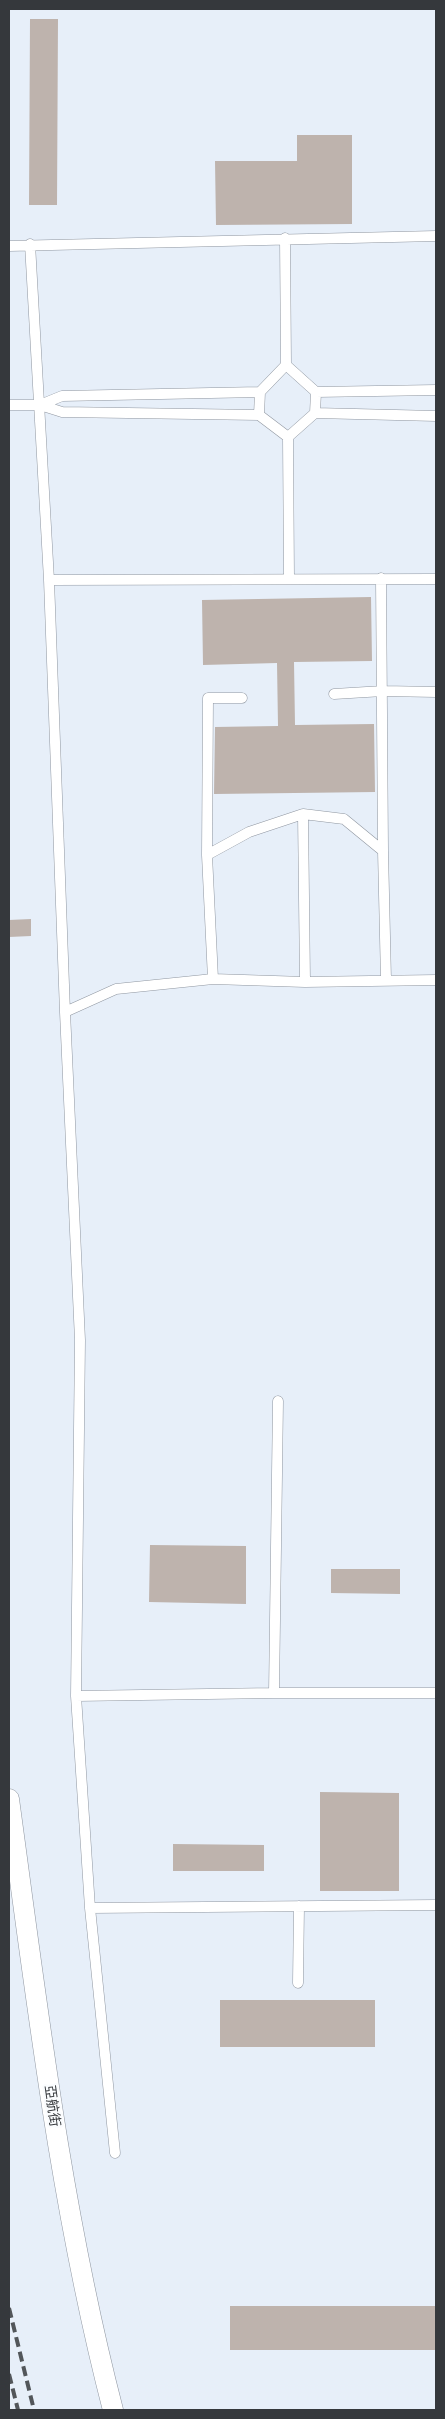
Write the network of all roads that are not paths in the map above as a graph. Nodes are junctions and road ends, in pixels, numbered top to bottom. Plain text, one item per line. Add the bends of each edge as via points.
1 (436, 236) edge
2 (285, 238) junction
3 (30, 244) junction
4 (9, 246) edge
5 (286, 365) junction
6 (436, 390) edge
7 (260, 392) junction
8 (316, 392) junction
9 (9, 405) edge
10 (40, 405) junction
11 (315, 413) junction
12 (259, 415) junction
13 (436, 416) edge
14 (288, 437) junction
15 (382, 578) junction
16 (436, 578) edge
17 (289, 579) junction
18 (49, 580) junction
19 (383, 691) junction
20 (436, 692) edge
21 (334, 694) dead end
22 (242, 698) dead end
23 (303, 814) junction
24 (383, 851) junction
25 (207, 855) junction
26 (213, 979) junction
27 (386, 980) junction
28 (436, 980) edge
29 (305, 982) junction
30 (65, 1012) junction
31 (278, 1401) dead end
32 (274, 1693) junction
33 (436, 1693) edge
34 (76, 1696) junction
35 (9, 1799) edge
36 (436, 1905) edge
37 (298, 1906) junction
38 (90, 1908) junction
39 (298, 1983) dead end
40 (115, 2153) dead end
41 (113, 2410) edge

1 - 2 lane
2 - 3 lane
2 - 5 lane
3 - 4 lane
3 - 10 lane
5 - 7 lane
5 - 8 lane
6 - 8 lane
7 - 10 lane via 62,396
7 - 12 lane
8 - 11 lane
9 - 10 lane
10 - 12 lane via 62,412
10 - 18 lane
11 - 13 lane
11 - 14 lane
12 - 14 lane
14 - 17 lane
15 - 16 lane
15 - 17 lane
15 - 19 lane
17 - 18 lane
18 - 30 lane
19 - 20 lane
19 - 21 lane
19 - 24 lane
22 - 25 lane via 208,698
23 - 24 lane via 344,819
23 - 25 lane via 249,832
23 - 29 lane
24 - 27 lane
25 - 26 lane
26 - 29 lane
26 - 30 lane via 116,988
27 - 28 lane
27 - 29 lane
30 - 34 lane via 80,1340
31 - 32 lane
32 - 33 lane
32 - 34 lane
34 - 38 lane
35 - 41 street, 亞航街 via 59,2154 93,2334
36 - 37 lane
37 - 38 lane
37 - 39 lane
38 - 40 lane

